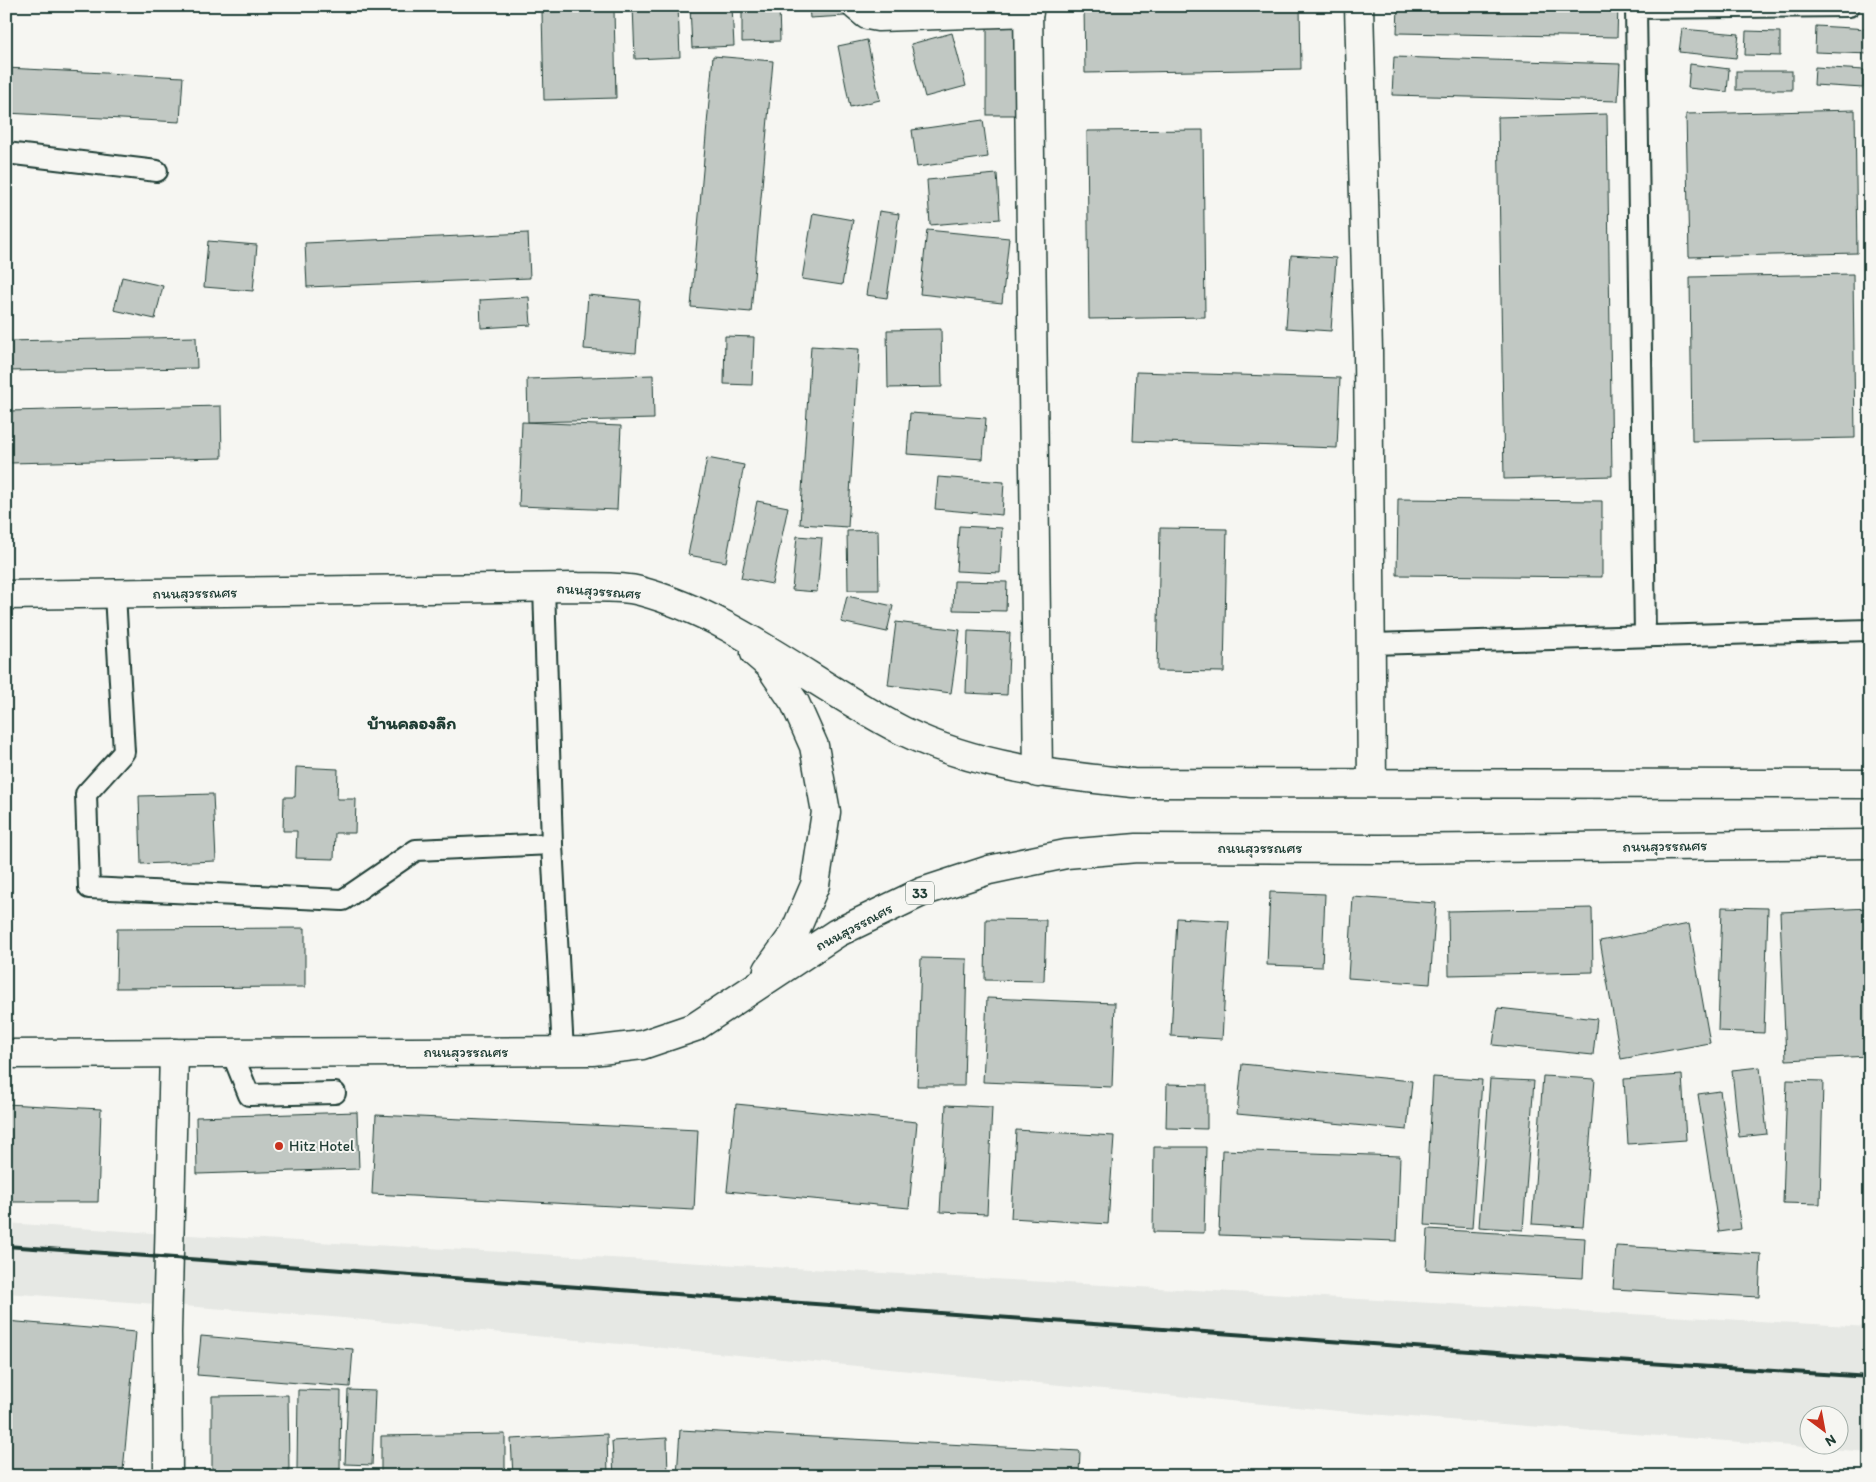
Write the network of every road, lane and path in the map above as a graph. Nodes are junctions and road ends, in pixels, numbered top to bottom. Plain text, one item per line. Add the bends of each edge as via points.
1 (856, 6) edge
2 (1359, 6) edge
3 (1850, 6) edge
4 (1029, 9) edge
5 (6, 153) edge
6 (157, 171) dead end
7 (544, 587) junction
8 (115, 594) junction
9 (6, 595) edge
10 (722, 625) junction
11 (1870, 630) edge
12 (1645, 636) junction
13 (1371, 644) junction
14 (1038, 773) junction
15 (1372, 783) junction
16 (1870, 784) edge
17 (552, 844) junction
18 (1870, 844) edge
19 (752, 987) junction
20 (562, 1052) junction
21 (174, 1053) junction
22 (232, 1053) junction
23 (6, 1054) edge
24 (335, 1093) dead end
25 (168, 1476) edge

1 - 4 main road via 867,15 878,17
2 - 13 main road via 1368,351
3 - 12 lane via 1636,8
4 - 14 main road
5 - 6 lane
7 - 8 main road, ถนนสุวรรณศร
7 - 10 main road, ถนนสุวรรณศร via 638,591 697,610
7 - 17 lane
8 - 9 main road, ถนนสุวรรณศร
8 - 17 lane via 124,752 86,794 89,888 343,900 416,850
10 - 14 main road, ถนนสุวรรณศร via 903,731 968,757
10 - 19 main road via 768,665 795,702 814,746 826,812 815,885 794,934 779,957
11 - 12 lane
12 - 13 lane
13 - 15 main road
14 - 15 main road, ถนนสุวรรณศร via 1133,783
15 - 16 main road, ถนนสุวรรณศร
17 - 20 lane
18 - 19 main road, ถนนสุวรรณศร / 33 via 1137,848 1066,854 989,870 922,892 837,933
19 - 20 main road, ถนนสุวรรณศร / 33 via 695,1027 642,1046
20 - 22 main road, ถนนสุวรรณศร / 33
21 - 22 main road, ถนนสุวรรณศร / 33
21 - 23 main road, ถนนสุวรรณศร / 33
21 - 25 main road via 167,1332
22 - 24 lane via 249,1095

